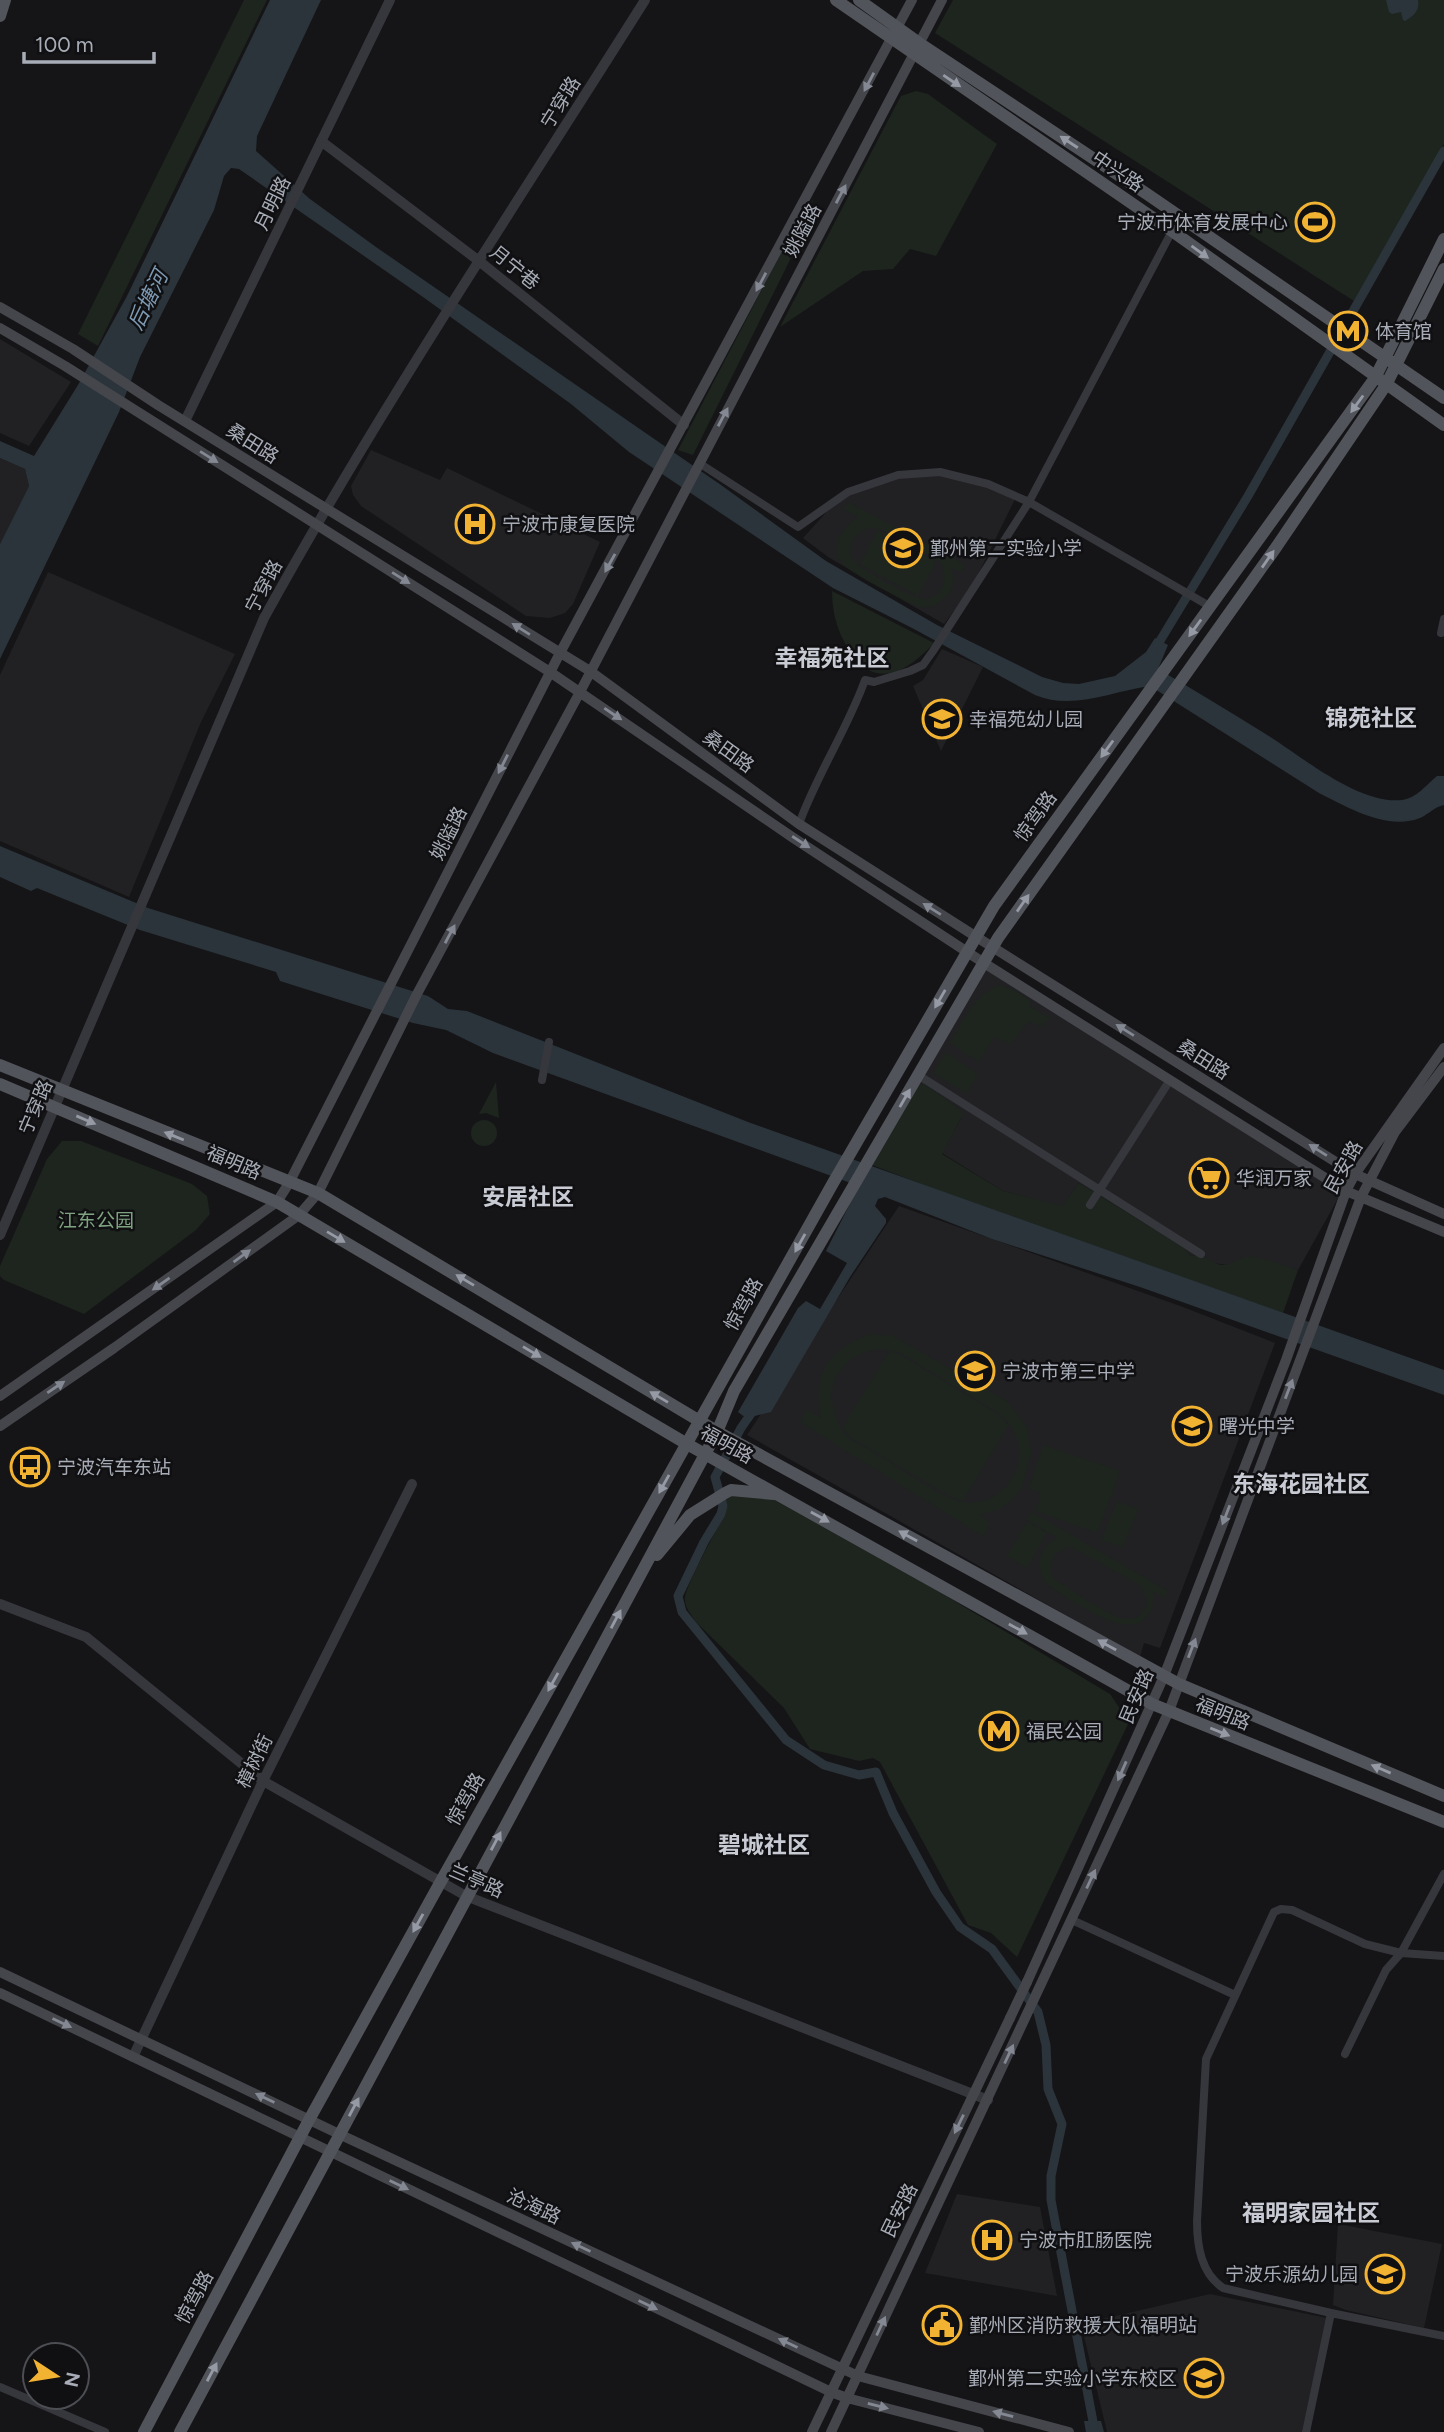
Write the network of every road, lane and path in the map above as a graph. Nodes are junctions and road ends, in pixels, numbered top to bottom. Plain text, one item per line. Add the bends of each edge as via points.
1 (5, 0) edge
2 (390, 0) edge
3 (645, 0) edge
4 (836, 0) edge
5 (859, 0) edge
6 (912, 0) edge
7 (943, 0) edge
8 (0, 16) edge
9 (895, 33) junction
10 (917, 49) junction
11 (321, 141) junction
12 (1172, 231) junction
13 (1444, 239) edge
14 (479, 261) junction
15 (1444, 269) edge
16 (0, 307) edge
17 (0, 328) edge
18 (1391, 362) junction
19 (1381, 382) junction
20 (1444, 398) edge
21 (185, 421) junction
22 (684, 425) junction
23 (1444, 425) edge
24 (699, 463) junction
25 (1028, 502) junction
26 (326, 508) junction
27 (316, 524) junction
28 (1208, 605) junction
29 (1444, 618) edge
30 (1441, 633) dead end
31 (560, 653) junction
32 (590, 671) junction
33 (550, 672) junction
34 (580, 692) junction
35 (799, 824) junction
36 (976, 937) junction
37 (993, 947) junction
38 (968, 951) junction
39 (984, 963) junction
40 (549, 1042) dead end
41 (1444, 1048) edge
42 (0, 1065) edge
43 (1444, 1067) edge
44 (918, 1075) junction
45 (542, 1080) dead end
46 (1170, 1080) junction
47 (0, 1084) edge
48 (61, 1090) junction
49 (54, 1106) junction
50 (1355, 1174) junction
51 (1370, 1180) junction
52 (289, 1182) junction
53 (1099, 1190) junction
54 (1346, 1191) junction
55 (318, 1193) junction
56 (1361, 1197) junction
57 (277, 1202) junction
58 (1090, 1205) dead end
59 (1444, 1214) edge
60 (299, 1215) junction
61 (1444, 1232) edge
62 (0, 1235) edge
63 (1201, 1254) dead end
64 (0, 1396) edge
65 (699, 1421) junction
66 (0, 1426) edge
67 (718, 1432) junction
68 (687, 1444) junction
69 (706, 1453) junction
70 (412, 1485) dead end
71 (780, 1495) junction
72 (639, 1576) junction
73 (0, 1604) edge
74 (1164, 1676) junction
75 (1178, 1684) junction
76 (1152, 1704) junction
77 (1168, 1712) junction
78 (263, 1781) junction
79 (1444, 1796) edge
80 (1444, 1822) edge
81 (1444, 1874) edge
82 (440, 1883) junction
83 (466, 1896) junction
84 (1072, 1920) junction
85 (1401, 1953) junction
86 (1444, 1956) edge
87 (0, 1972) edge
88 (0, 1993) edge
89 (1235, 1996) junction
90 (142, 2039) junction
91 (1345, 2054) dead end
92 (134, 2057) junction
93 (974, 2093) junction
94 (988, 2100) junction
95 (309, 2120) junction
96 (340, 2134) junction
97 (300, 2138) junction
98 (330, 2152) junction
99 (1331, 2313) junction
100 (1444, 2336) edge
101 (842, 2368) junction
102 (858, 2376) junction
103 (0, 2387) edge
104 (831, 2392) junction
105 (847, 2398) junction
106 (105, 2432) edge
107 (144, 2432) edge
108 (180, 2432) edge
109 (812, 2432) edge
110 (831, 2432) edge
111 (979, 2432) edge
112 (1069, 2432) edge
113 (1306, 2432) edge

1 - 8 main road
2 - 11 street, 月明路
3 - 14 street, 宁穿路
4 - 9 main road, 中兴路
5 - 9 main road, 中兴路
6 - 9 main road, 姚隘路
7 - 10 main road, 姚隘路
9 - 10 main road, 中兴路
9 -> 22 main road, 姚隘路
10 -> 12 main road, 中兴路
18 -> 10 main road, 中兴路 via 1147,194
24 -> 10 main road, 姚隘路
11 - 14 street, 月宁巷
11 - 21 street, 月明路
12 -> 19 main road, 中兴路
12 - 25 street
13 - 18 main road, 惊驾路
14 - 22 street, 月宁巷
14 - 26 street, 宁穿路
15 - 18 main road, 惊驾路
16 - 21 main road, 桑田路
17 -> 27 main road, 桑田路
18 - 19 main road, 惊驾路
18 - 20 main road, 中兴路
19 - 23 main road, 中兴路
19 -> 28 main road, 惊驾路
37 -> 19 main road, 惊驾路 via 1185,675
21 - 26 main road, 桑田路
22 -> 31 main road, 姚隘路
24 - 25 street via 798,527 848,492 898,475 940,472 988,484
24 - 32 main road, 姚隘路
25 - 28 street
25 - 35 street via 923,665 874,682 865,680
26 - 27 street, 宁穿路
31 -> 26 main road, 桑田路
27 -> 33 main road, 桑田路
27 - 48 street, 宁穿路 via 264,618
28 -> 36 main road, 惊驾路
29 - 30 street
31 - 32 main road, 桑田路
31 - 33 main road, 姚隘路
32 - 34 main road
32 - 35 main road, 桑田路
33 - 34 main road, 桑田路
33 -> 52 main road, 姚隘路
34 -> 38 main road, 桑田路
55 -> 34 main road via 417,994
36 -> 35 main road, 桑田路
36 - 37 main road, 桑田路
36 - 38 main road, 惊驾路
37 - 39 main road, 惊驾路
50 -> 37 main road, 桑田路
38 - 39 main road, 桑田路
38 -> 65 main road, 惊驾路
39 - 44 main road, 惊驾路
39 - 46 main road, 桑田路
40 - 45 street
41 - 50 main road, 民安路
42 - 48 main road, 福明路
43 - 51 main road, 民安路 via 1395,1132
44 - 53 street
67 -> 44 main road, 惊驾路 via 734,1391
46 - 53 street
46 - 54 main road, 桑田路
47 - 49 main road, 福明路
48 - 49 street, 宁穿路
52 -> 48 main road, 福明路
49 -> 57 main road, 福明路
49 - 62 street, 宁穿路
50 - 51 main road, 桑田路
50 - 54 main road, 民安路
51 - 56 main road, 民安路
51 - 59 main road, 桑田路
52 - 55 main road, 福明路
52 - 57 main road, 姚隘路
53 - 58 street
53 - 63 street
54 - 56 main road, 桑田路
54 -> 74 main road, 民安路
55 - 60 main road
65 -> 55 main road, 福明路
56 - 61 main road, 桑田路
75 -> 56 main road, 民安路
57 - 60 main road, 福明路
57 -> 64 main road
66 -> 60 main road
60 -> 68 main road, 福明路
65 - 67 main road, 福明路
65 - 68 main road, 惊驾路
67 - 69 main road, 惊驾路
74 -> 67 main road, 福明路
68 - 69 main road, 福明路
68 -> 82 main road, 惊驾路
69 - 71 main road, 福明路
69 - 72 main road, 惊驾路
70 - 78 street, 樟树街
71 - 72 main road via 730,1490 690,1515
71 -> 76 main road, 福明路
83 -> 72 main road, 惊驾路
73 - 78 street, 兰亭路 via 86,1637
74 - 75 main road, 福明路
74 - 76 main road, 民安路
75 - 77 main road, 民安路
79 -> 75 main road, 福明路
76 - 77 main road, 福明路
76 -> 93 main road, 民安路, bridge
77 -> 80 main road, 福明路
84 -> 77 main road, 民安路
78 - 82 street, 兰亭路
78 - 90 street, 樟树街
81 - 85 street
82 - 83 street, 兰亭路
82 -> 95 main road, 惊驾路
83 - 93 street, 兰亭路
96 -> 83 main road, 惊驾路
84 - 89 street
94 -> 84 main road, 民安路
85 - 86 street
85 - 89 street via 1365,1944 1281,1909 1274,1912
85 - 91 street via 1386,1970
87 - 90 main road, 沧海路
88 -> 92 main road, 沧海路
89 - 99 street via 1206,2059 1197,2221 1203,2264 1212,2281 1223,2288
90 - 92 street, 樟树街
95 -> 90 main road, 沧海路
92 - 97 main road, 沧海路
93 - 94 street, 兰亭路
93 -> 101 main road, 民安路
102 -> 94 main road, 民安路
95 - 96 main road, 沧海路
95 - 97 main road, 惊驾路
96 - 98 main road, 惊驾路
101 -> 96 main road, 沧海路
97 - 98 main road, 沧海路
97 - 107 main road, 惊驾路
98 -> 104 main road, 沧海路
108 -> 98 main road, 惊驾路
99 - 100 street
99 - 113 street
101 - 102 main road, 沧海路
101 - 104 main road, 民安路
102 - 105 main road, 民安路
112 -> 102 main road, 沧海路
103 - 106 street
104 - 105 main road, 沧海路
104 - 109 main road, 民安路
105 - 110 main road, 民安路
105 -> 111 main road, 沧海路

